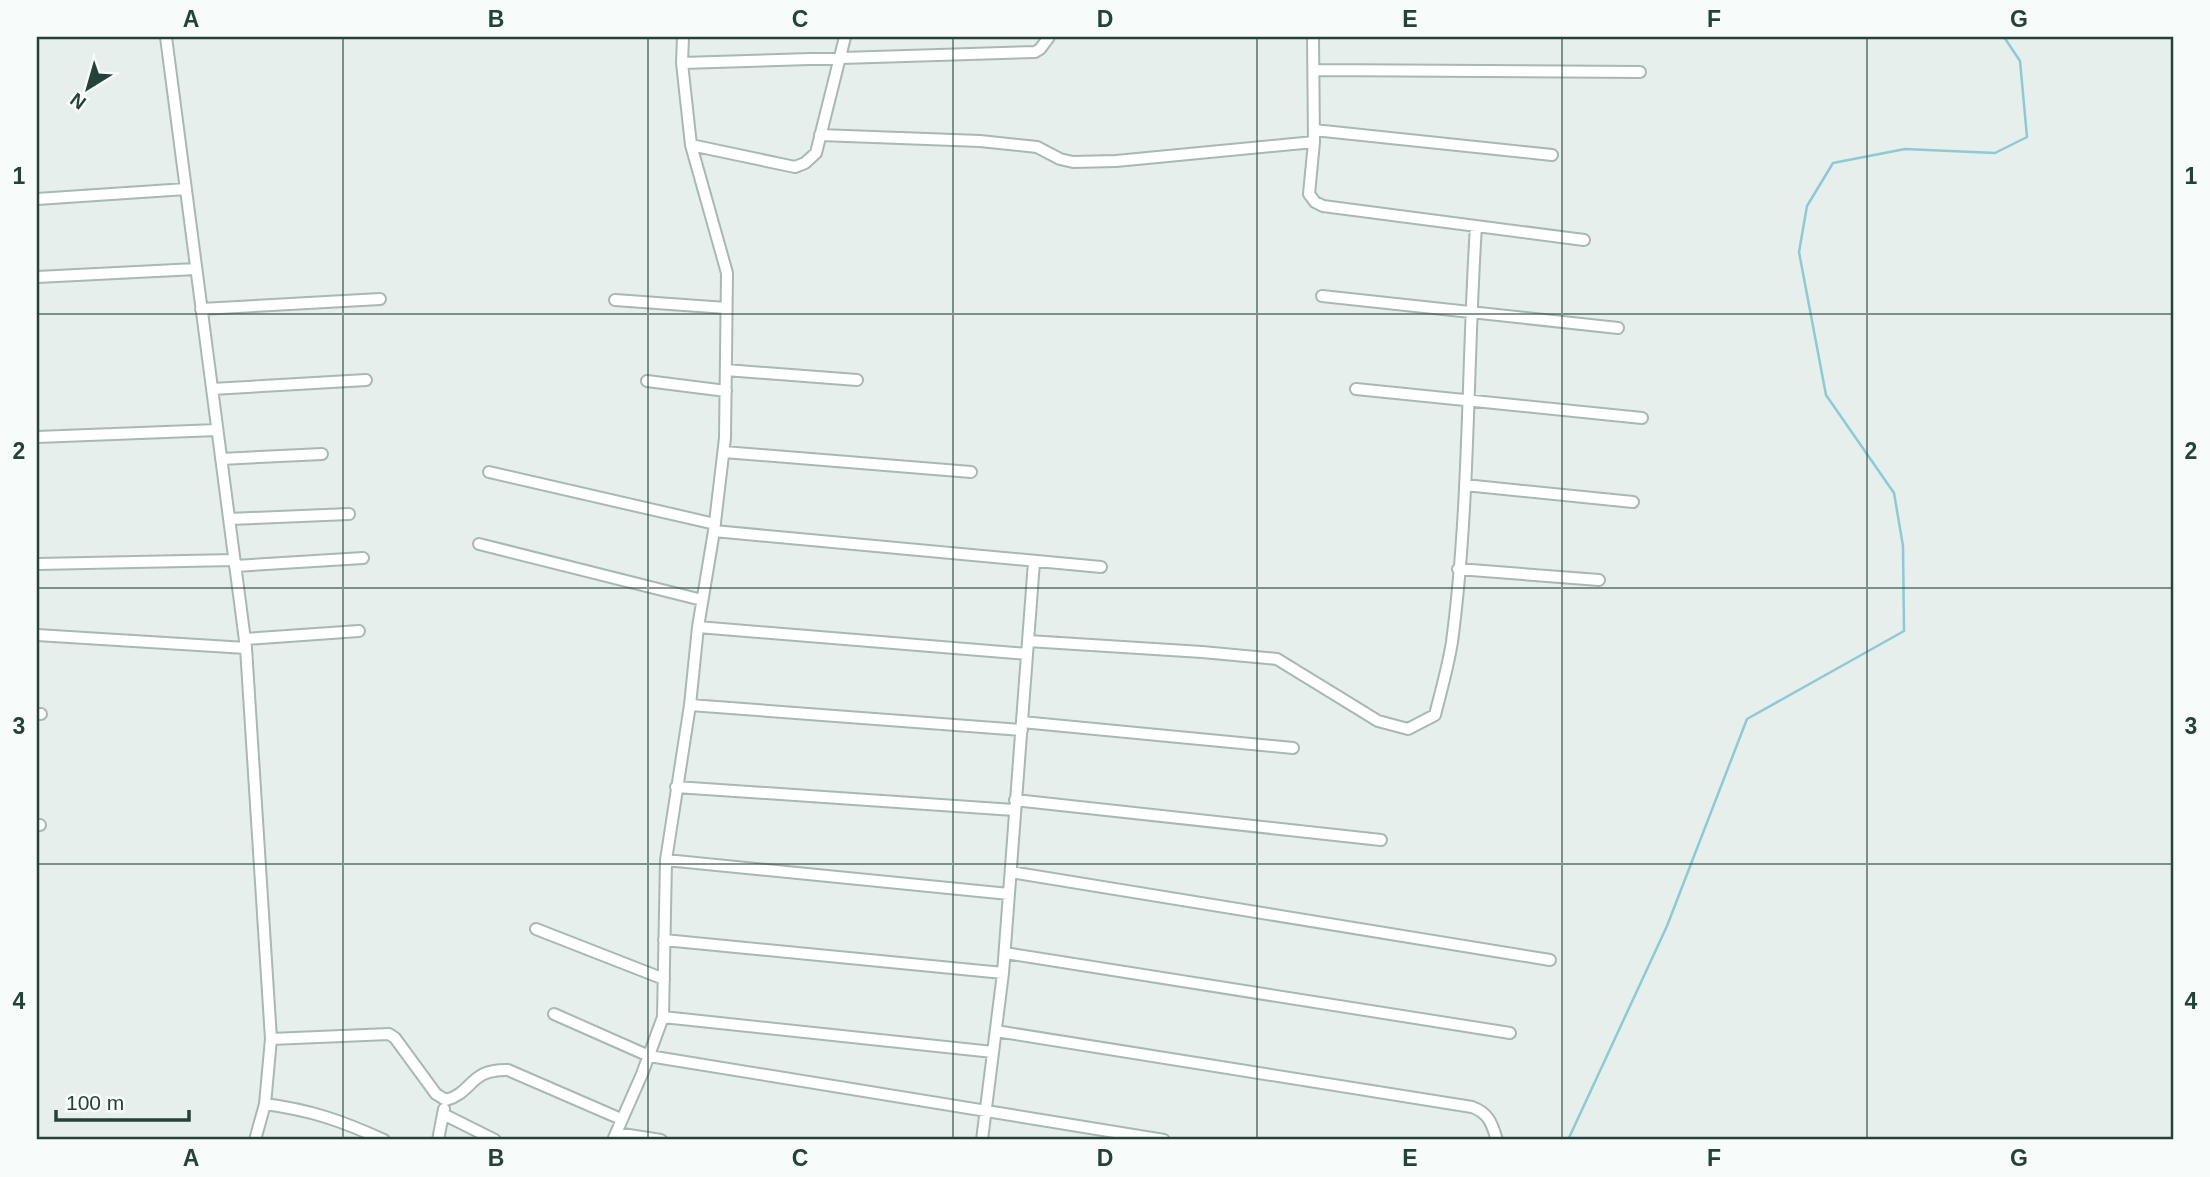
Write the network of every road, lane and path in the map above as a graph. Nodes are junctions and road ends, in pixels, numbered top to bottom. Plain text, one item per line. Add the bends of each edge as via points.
1 (166, 37) edge
2 (683, 37) edge
3 (845, 37) edge
4 (1049, 37) edge
5 (1313, 37) edge
6 (839, 59) junction
7 (682, 63) junction
8 (1314, 70) junction
9 (1640, 72) dead end
10 (1314, 130) junction
11 (820, 135) junction
12 (1314, 142) junction
13 (691, 145) junction
14 (1552, 155) dead end
15 (186, 189) junction
16 (37, 199) edge
17 (1476, 226) junction
18 (1584, 240) dead end
19 (196, 269) junction
20 (37, 277) edge
21 (1322, 296) dead end
22 (380, 299) dead end
23 (615, 300) dead end
24 (726, 308) junction
25 (201, 309) junction
26 (1470, 311) junction
27 (1618, 328) dead end
28 (726, 370) junction
29 (366, 380) dead end
30 (857, 380) dead end
31 (647, 381) dead end
32 (212, 389) junction
33 (1356, 389) dead end
34 (726, 391) junction
35 (1467, 400) junction
36 (1642, 418) dead end
37 (217, 430) junction
38 (37, 437) edge
39 (724, 452) junction
40 (322, 454) dead end
41 (221, 459) junction
42 (489, 472) dead end
43 (971, 472) dead end
44 (1465, 485) junction
45 (1633, 502) dead end
46 (349, 514) dead end
47 (229, 519) junction
48 (715, 528) junction
49 (479, 544) dead end
50 (363, 558) dead end
51 (1034, 562) junction
52 (235, 563) junction
53 (37, 564) edge
54 (1101, 567) dead end
55 (1458, 569) junction
56 (1599, 580) dead end
57 (702, 600) junction
58 (698, 627) junction
59 (359, 631) dead end
60 (37, 635) edge
61 (1028, 641) junction
62 (245, 643) junction
63 (1027, 654) junction
64 (690, 705) junction
65 (1022, 726) junction
66 (1293, 748) dead end
67 (676, 787) junction
68 (1015, 805) junction
69 (1381, 839) dead end
70 (666, 860) junction
71 (1011, 872) junction
72 (1009, 894) junction
73 (536, 929) dead end
74 (664, 940) junction
75 (1005, 953) junction
76 (1550, 960) dead end
77 (1003, 973) junction
78 (664, 979) junction
79 (554, 1014) dead end
80 (663, 1017) junction
81 (996, 1031) junction
82 (1510, 1033) dead end
83 (271, 1039) junction
84 (993, 1052) junction
85 (649, 1056) junction
86 (446, 1100) junction
87 (265, 1104) junction
88 (985, 1111) junction
89 (443, 1114) junction
90 (621, 1119) junction
91 (615, 1137) edge
92 (256, 1140) edge
93 (384, 1140) edge
94 (438, 1140) edge
95 (495, 1140) edge
96 (661, 1140) edge
97 (982, 1140) edge
98 (1164, 1140) edge
99 (1497, 1140) edge

1 - 15 street
2 - 7 street
3 - 6 street
4 - 6 street via 1035,52
5 - 8 street
6 - 7 street
6 - 11 street
7 - 13 street
8 - 9 street
8 - 10 street
10 - 12 street
10 - 14 street
11 - 12 street via 1037,147 1073,162
11 - 13 street via 816,153 794,167
12 - 17 street via 1309,194 1315,202
13 - 24 street via 727,273
15 - 16 street
15 - 19 street
17 - 18 street
17 - 26 street
19 - 20 street
19 - 25 street
21 - 26 street
22 - 25 street
23 - 24 street
24 - 28 street
25 - 32 street
26 - 27 street
26 - 35 street
28 - 30 street
28 - 34 street
29 - 32 street
31 - 34 street
32 - 37 street
33 - 35 street
34 - 39 street
35 - 36 street
35 - 44 street
37 - 38 street
37 - 41 street
39 - 43 street
39 - 48 street
40 - 41 street
41 - 47 street
42 - 48 street
44 - 45 street
44 - 55 street
46 - 47 street
47 - 52 street
48 - 51 street
48 - 57 street
49 - 57 street
50 - 52 street
51 - 54 street
51 - 61 street
52 - 53 street
52 - 62 street
55 - 56 street
55 - 61 street via 1451,644 1435,715 1408,729 1378,721 1277,659
57 - 58 street
58 - 63 street
58 - 64 street
59 - 62 street
60 - 62 street
61 - 63 street
62 - 83 street
63 - 65 street
64 - 65 street
64 - 67 street
65 - 66 street
65 - 68 street
67 - 68 street
67 - 70 street
68 - 69 street
68 - 71 street
70 - 72 street
70 - 74 street
71 - 72 street
71 - 76 street
72 - 75 street
73 - 78 street
74 - 77 street
74 - 78 street
75 - 77 street
75 - 82 street
77 - 81 street
78 - 80 street
79 - 85 street
80 - 84 street
80 - 85 street
81 - 84 street
81 - 99 street via 1472,1107 1492,1121
83 - 86 street via 390,1034 436,1094
83 - 87 street
84 - 88 street
85 - 88 street
85 - 90 street
86 - 89 street
86 - 90 street via 480,1075 509,1070
87 - 92 street
87 - 93 street via 306,1110
88 - 97 street
88 - 98 street
89 - 94 street
89 - 95 street
90 - 91 street
91 - 96 street

